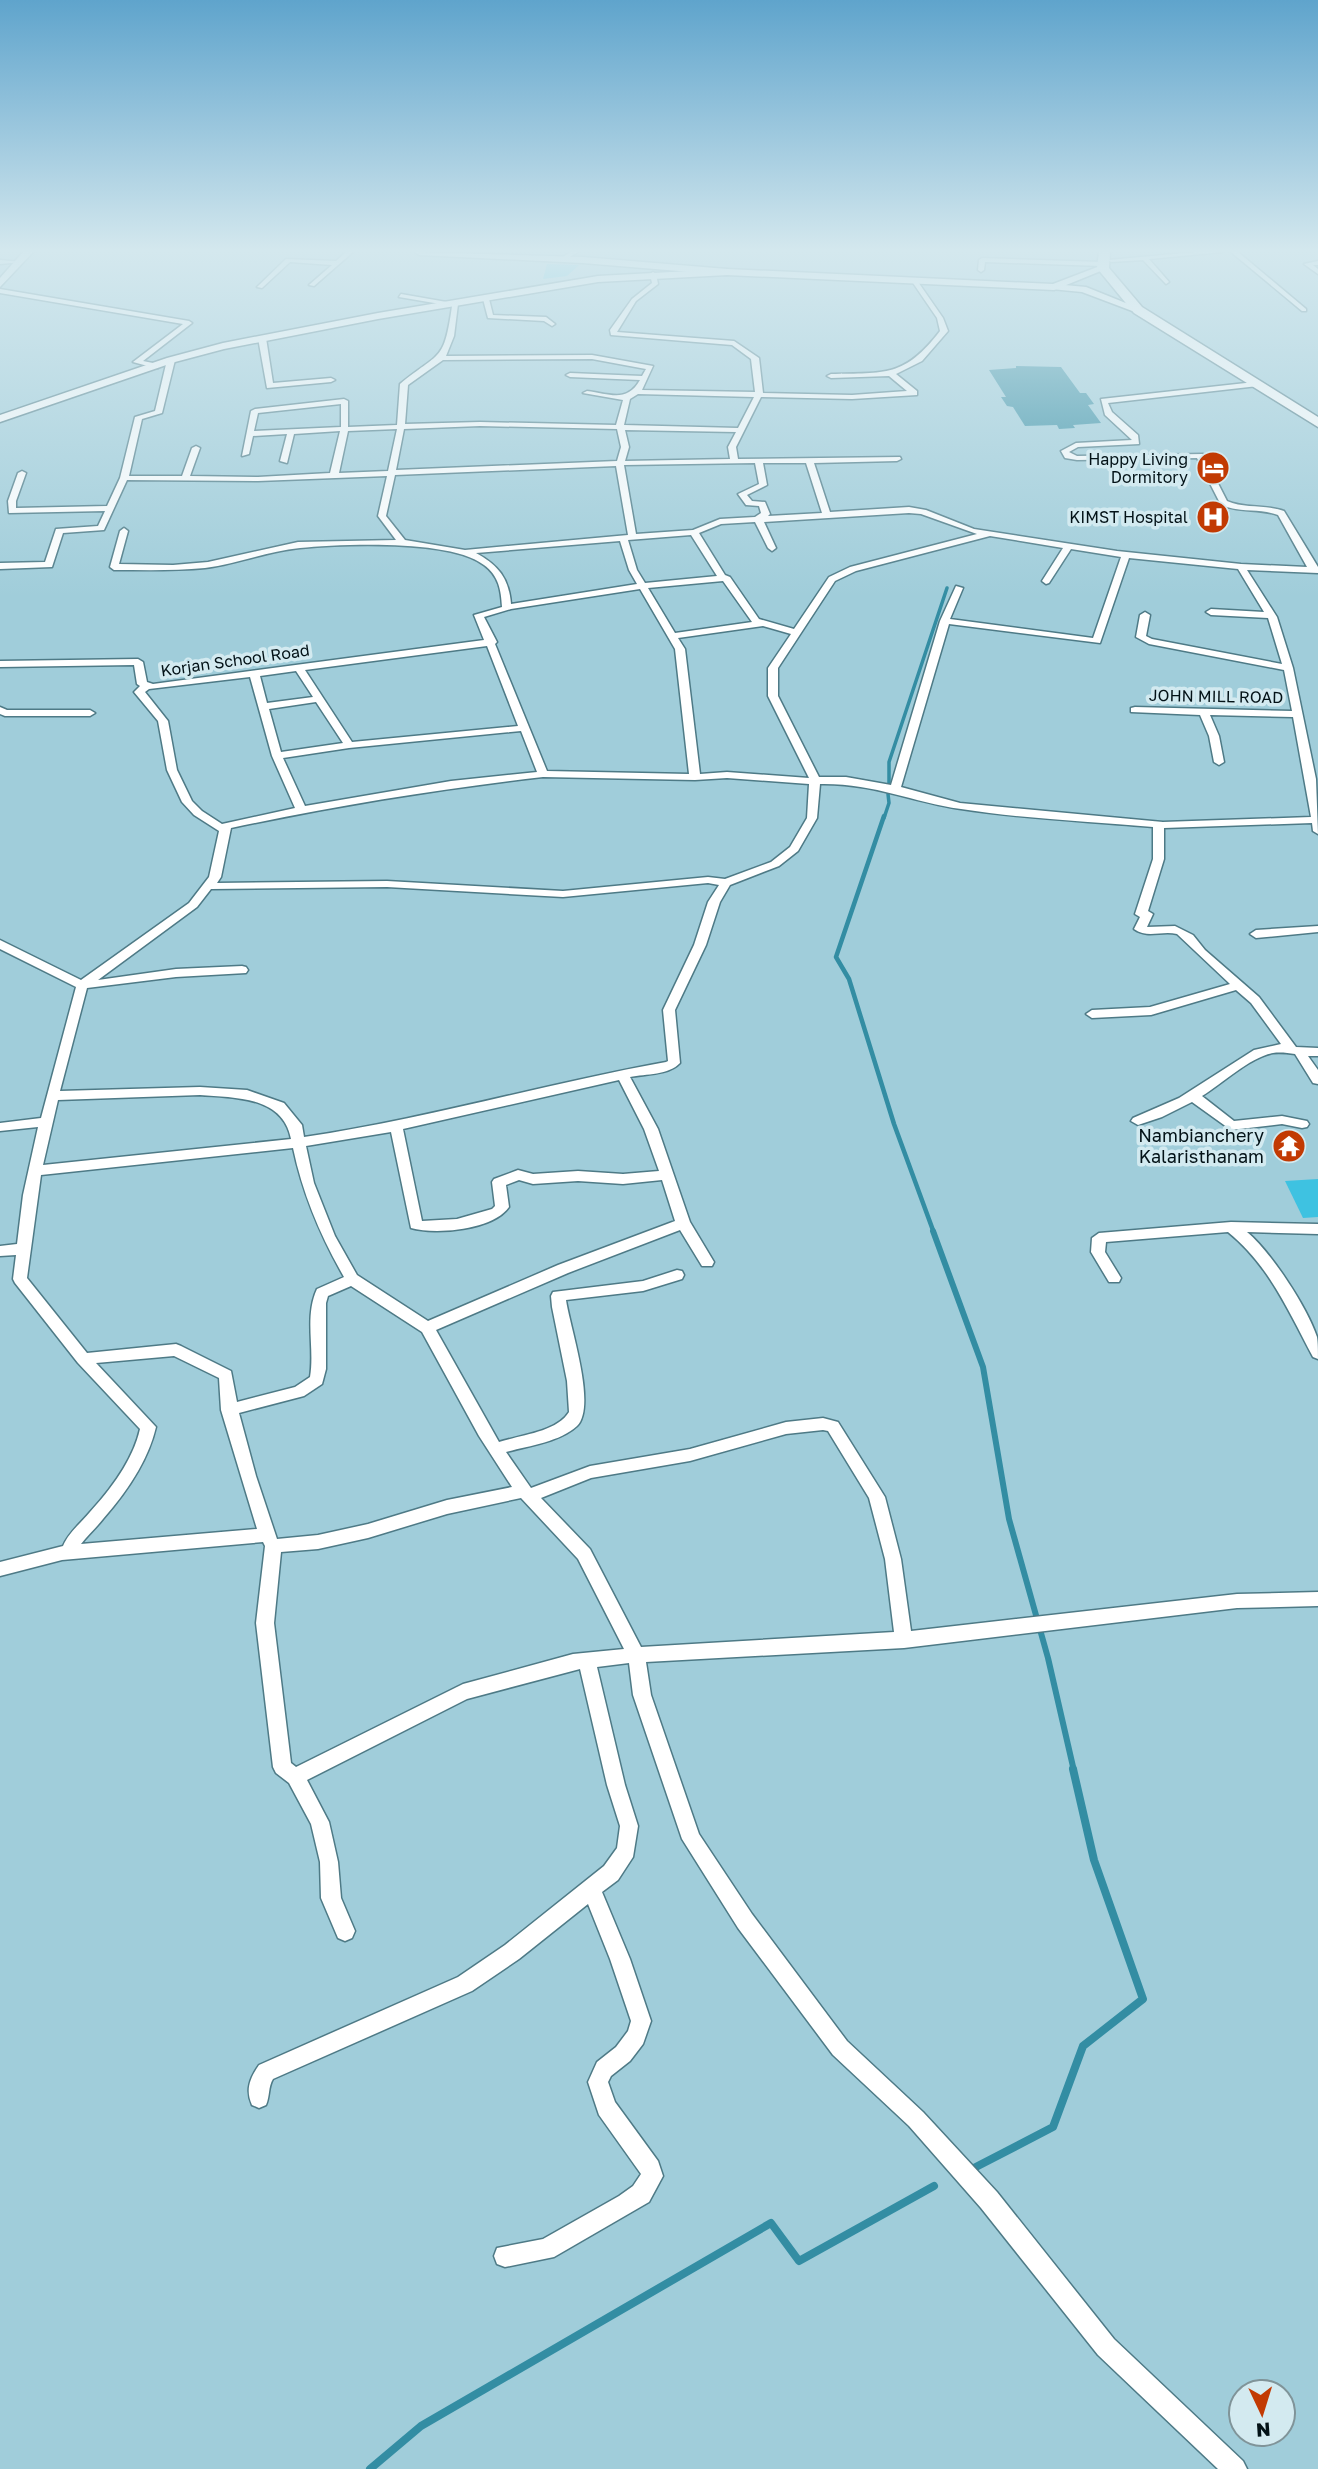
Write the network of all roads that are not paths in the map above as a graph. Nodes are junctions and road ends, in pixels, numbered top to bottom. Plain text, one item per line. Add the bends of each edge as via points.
1 (151, 367) edge
2 (169, 367) edge
3 (267, 367) edge
4 (430, 367) edge
5 (646, 367) edge
6 (756, 367) edge
7 (906, 367) edge
8 (1227, 367) edge
9 (1237, 367) edge
10 (570, 375) dead end
11 (892, 375) junction
12 (831, 376) dead end
13 (644, 379) junction
14 (331, 380) dead end
15 (1255, 384) junction
16 (637, 392) junction
17 (587, 393) dead end
18 (759, 394) junction
19 (627, 398) junction
20 (1318, 418) edge
21 (0, 419) edge
22 (1318, 424) edge
23 (620, 426) junction
24 (401, 427) junction
25 (345, 429) junction
26 (741, 430) junction
27 (291, 432) junction
28 (250, 434) junction
29 (196, 448) dead end
30 (245, 454) dead end
31 (897, 459) dead end
32 (758, 460) junction
33 (809, 460) junction
34 (284, 461) dead end
35 (734, 461) junction
36 (620, 463) junction
37 (391, 472) junction
38 (22, 473) dead end
39 (334, 475) junction
40 (124, 478) junction
41 (184, 479) junction
42 (110, 508) junction
43 (826, 513) junction
44 (758, 519) junction
45 (124, 531) dead end
46 (694, 532) junction
47 (989, 534) junction
48 (627, 537) junction
49 (402, 542) junction
50 (1069, 546) junction
51 (772, 548) dead end
52 (469, 551) junction
53 (1126, 555) junction
54 (0, 566) edge
55 (1241, 567) junction
56 (1315, 570) edge
57 (721, 576) junction
58 (1046, 582) dead end
59 (641, 586) junction
60 (959, 588) dead end
61 (508, 607) junction
62 (1211, 612) dead end
63 (1145, 615) dead end
64 (1270, 615) junction
65 (945, 621) junction
66 (760, 624) junction
67 (796, 633) junction
68 (672, 636) junction
69 (492, 642) junction
70 (0, 664) edge
71 (298, 667) junction
72 (1288, 668) junction
73 (254, 673) junction
74 (145, 687) dead end
75 (317, 699) junction
76 (263, 707) junction
77 (0, 710) edge
78 (1135, 710) dead end
79 (1203, 710) junction
80 (90, 713) dead end
81 (1297, 714) junction
82 (524, 728) junction
83 (349, 745) junction
84 (277, 757) junction
85 (1219, 762) dead end
86 (543, 774) junction
87 (695, 777) junction
88 (1314, 779) edge
89 (815, 780) junction
90 (895, 789) junction
91 (301, 810) junction
92 (1158, 824) junction
93 (1317, 826) edge
94 (225, 830) junction
95 (726, 883) junction
96 (208, 886) junction
97 (1318, 929) edge
98 (1256, 934) dead end
99 (1, 946) edge
100 (242, 970) dead end
101 (82, 985) junction
102 (1239, 985) junction
103 (1091, 1014) dead end
104 (1295, 1051) junction
105 (1318, 1052) edge
106 (622, 1074) junction
107 (1318, 1080) edge
108 (52, 1096) junction
109 (1193, 1096) junction
110 (1138, 1121) dead end
111 (47, 1122) junction
112 (1302, 1124) dead end
113 (396, 1126) junction
114 (0, 1128) edge
115 (301, 1143) junction
116 (35, 1171) junction
117 (668, 1175) junction
118 (683, 1223) junction
119 (1231, 1227) junction
120 (1318, 1229) edge
121 (24, 1249) junction
122 (0, 1251) edge
123 (707, 1262) dead end
124 (677, 1275) dead end
125 (1114, 1278) dead end
126 (352, 1279) junction
127 (427, 1328) junction
128 (1318, 1353) edge
129 (83, 1359) junction
130 (229, 1410) junction
131 (496, 1449) junction
132 (526, 1494) junction
133 (270, 1541) junction
134 (68, 1552) junction
135 (0, 1569) edge
136 (1318, 1599) edge
137 (904, 1640) junction
138 (636, 1655) junction
139 (587, 1661) junction
140 (295, 1777) junction
141 (591, 1888) junction
142 (345, 1931) dead end
143 (259, 2098) dead end
144 (505, 2256) dead end
145 (1234, 2469) edge

1 - 21 main road
2 - 40 street via 158,413 139,417
3 - 14 street via 270,386
4 - 24 street via 404,384
5 - 13 street via 650,368
6 - 18 street
7 - 11 street
8 - 15 highway
9 - 20 highway
10 - 13 street
11 - 12 street
11 - 18 street via 914,393 852,397
13 - 16 street
15 - 22 highway
15 - 56 street via 1104,401 1108,413 1136,442 1076,445 1065,451 1077,458 1200,456 1224,503 1281,513
16 - 18 street
16 - 19 street
17 - 19 street
18 - 26 street
19 - 23 street
23 - 24 street
23 - 26 street
23 - 36 street via 625,447
24 - 25 street
24 - 37 street
25 - 27 street
25 - 28 street via 344,401 255,411
25 - 39 street
26 - 35 street via 732,447
27 - 28 street
27 - 34 street
28 - 30 street
29 - 41 street
31 - 33 street
32 - 33 street
32 - 35 street
32 - 44 street via 763,485 742,494 749,503 762,504 766,514
33 - 43 street
35 - 36 street
36 - 37 street
36 - 48 street
37 - 39 street
37 - 49 street via 382,516
38 - 42 street via 12,511
39 - 41 street
40 - 41 street
40 - 42 street
42 - 54 street via 101,528 60,531 48,565
43 - 44 street
43 - 47 street via 909,510
44 - 46 street via 720,522
44 - 51 street
45 - 49 street via 114,567 208,565 298,545
46 - 48 street
46 - 57 street
47 - 50 street
47 - 67 street via 853,569 832,579
48 - 52 street
48 - 59 street via 632,570
49 - 52 street
50 - 53 street
50 - 58 street
52 - 61 street via 495,571
53 - 55 street
53 - 65 street via 1097,641
55 - 56 street
55 - 64 street
57 - 59 street
57 - 66 street
59 - 61 street
59 - 68 street
60 - 65 street
61 - 69 street via 479,615
62 - 64 street
63 - 72 street via 1141,637 1149,641
64 - 72 street
65 - 90 street
66 - 67 street
66 - 68 street
67 - 89 street via 773,668 773,696
68 - 87 street via 680,649
69 - 71 street, Korjan School Road
69 - 82 street
70 - 73 street, Korjan School Road via 138,662 142,684 153,687
71 - 73 street, Korjan School Road
71 - 75 street
72 - 81 street
73 - 76 street
74 - 94 street via 139,692 163,721 172,770 187,802
75 - 76 street
75 - 83 street
76 - 84 street
77 - 80 street
78 - 79 street, JOHN MILL ROAD
79 - 81 street, JOHN MILL ROAD
79 - 85 street
81 - 88 street
82 - 83 street
82 - 86 street
83 - 84 street
84 - 91 street
86 - 87 street
86 - 91 street via 451,784
87 - 89 street
88 - 93 street
89 - 90 street
89 - 95 street via 812,818 794,849 775,864
90 - 92 street via 960,806
91 - 94 street via 226,826
92 - 93 street
92 - 102 street via 1159,864 1140,914 1147,914 1140,929 1180,929
94 - 96 street via 215,877
95 - 96 street via 708,880 564,894 387,884
95 - 106 street via 669,1010 674,1063
96 - 101 street via 193,905
97 - 98 street
99 - 101 street
100 - 101 street via 176,972
101 - 108 street
102 - 103 street via 1151,1012
102 - 104 street
104 - 105 street
104 - 107 street
104 - 109 street via 1279,1048 1256,1054
106 - 113 street
106 - 117 street via 651,1129
108 - 111 street
108 - 115 street via 247,1094 279,1106 295,1125
109 - 110 street
109 - 112 street via 1231,1126 1282,1120
111 - 114 street
111 - 116 street
113 - 115 street
113 - 117 street via 416,1224 424,1228 498,1212 502,1207 499,1182 518,1175 533,1179
115 - 116 street
115 - 126 street via 307,1183
116 - 121 street
117 - 118 street
118 - 123 street
118 - 127 street
119 - 120 street
119 - 125 street via 1099,1238 1098,1252
119 - 128 street via 1248,1238 1266,1264
121 - 122 street
121 - 129 street via 20,1279
124 - 131 street via 643,1286 558,1296 578,1399 577,1415 551,1431
126 - 127 street
126 - 130 street via 322,1293 319,1301 317,1380 299,1392
127 - 131 street
129 - 130 street via 176,1350 226,1375
129 - 134 street via 148,1427 120,1485
130 - 133 street
131 - 132 street
132 - 133 street via 447,1507 318,1542
132 - 137 street via 590,1472 690,1455 786,1428 833,1426 877,1497 893,1559
132 - 138 street via 584,1554
133 - 134 street
133 - 140 street via 266,1636 282,1767
134 - 135 street
136 - 137 street via 1237,1601
137 - 138 street
138 - 139 street
138 - 145 street via 642,1695 691,1839 745,1921 840,2048 916,2119 989,2200 1106,2347
139 - 140 street via 463,1692
139 - 141 street via 629,1826 626,1851 611,1872
140 - 142 street via 320,1822 331,1898
141 - 143 street via 465,1984 266,2072 259,2082
141 - 144 street via 641,2021 636,2038 597,2082 607,2108 652,2176 641,2194 627,2204 546,2249

